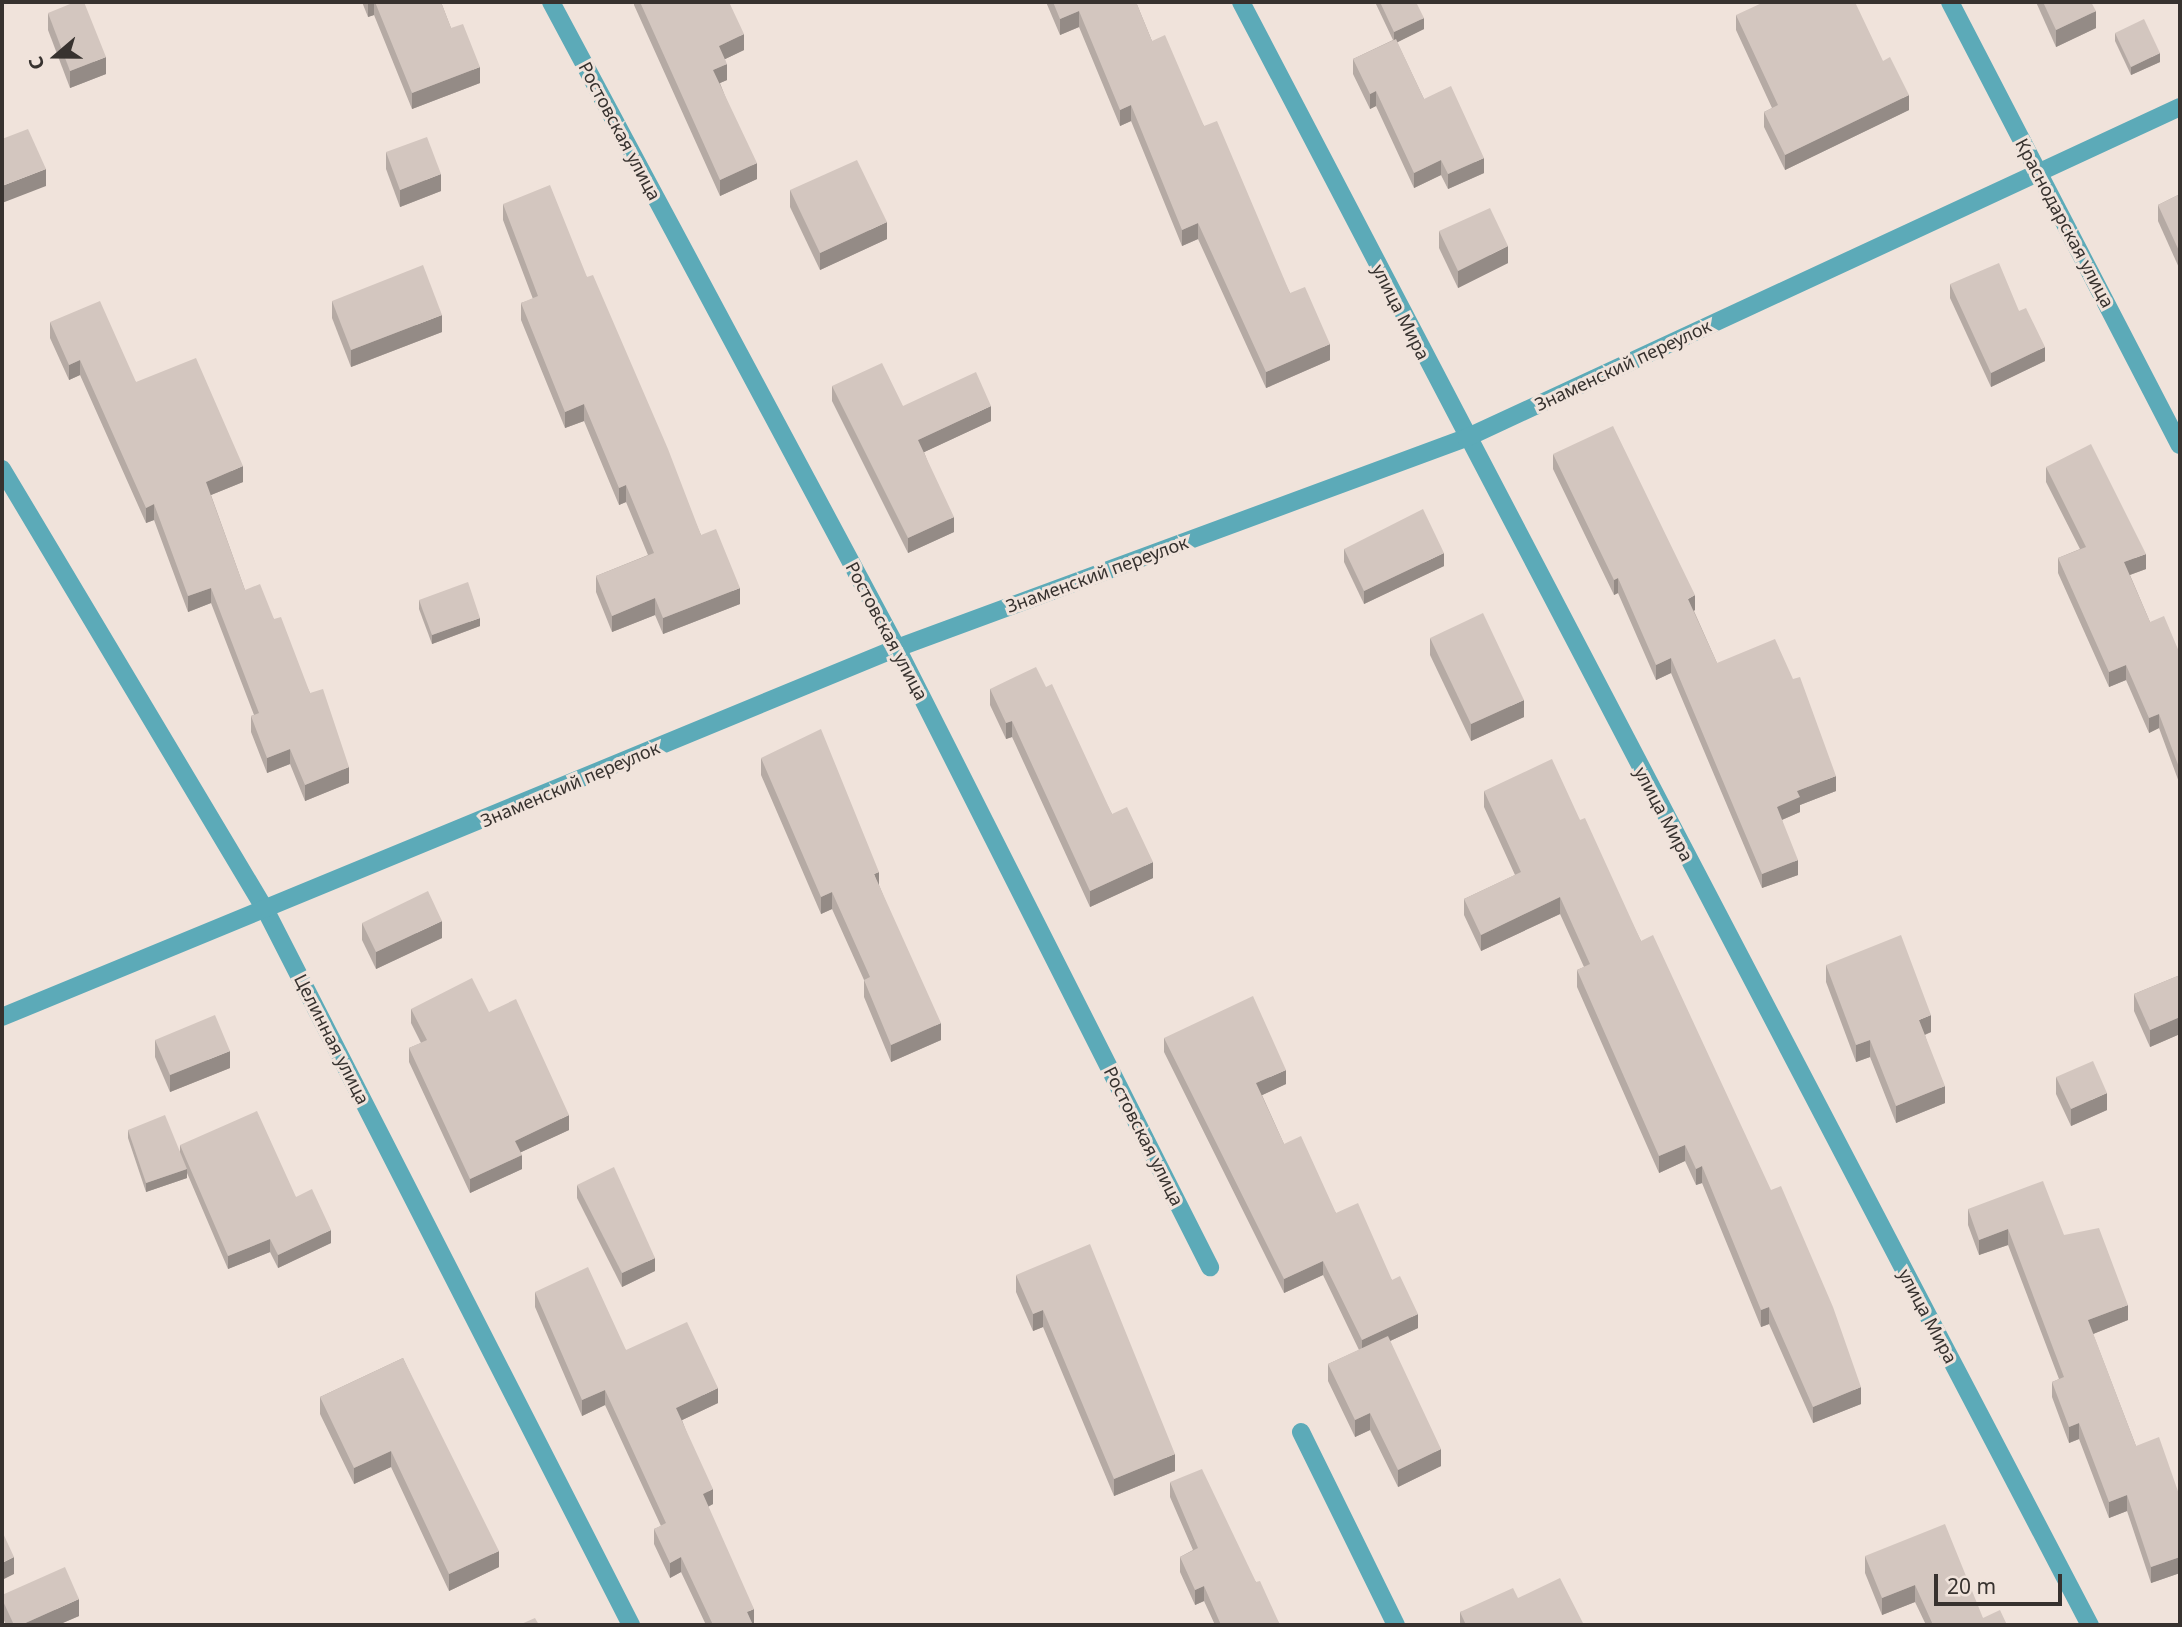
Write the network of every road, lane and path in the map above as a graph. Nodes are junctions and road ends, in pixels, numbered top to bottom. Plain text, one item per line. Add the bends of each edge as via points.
1 (551, 2) edge
2 (1241, 2) edge
3 (1950, 2) edge
4 (2180, 107) edge
5 (2038, 172) junction
6 (1466, 438) junction
7 (2180, 445) edge
8 (2, 469) edge
9 (897, 648) junction
10 (267, 911) junction
11 (2, 1017) edge
12 (1210, 1267) dead end
13 (1301, 1432) dead end
14 (631, 1625) edge
15 (1396, 1625) edge
16 (2090, 1625) edge

1 - 9 street, Ростовская улица
2 - 6 street, улица Мира
3 - 5 street, Краснодарская улица
4 - 5 street, Знаменский переулок
5 - 6 street, Знаменский переулок
5 - 7 street, Краснодарская улица
6 - 9 street, Знаменский переулок
6 - 16 street, улица Мира
8 - 10 street, Целинная улица
9 - 10 street, Знаменский переулок
9 - 12 street, Ростовская улица
10 - 11 street, Знаменский переулок
10 - 14 street, Целинная улица
13 - 15 street

